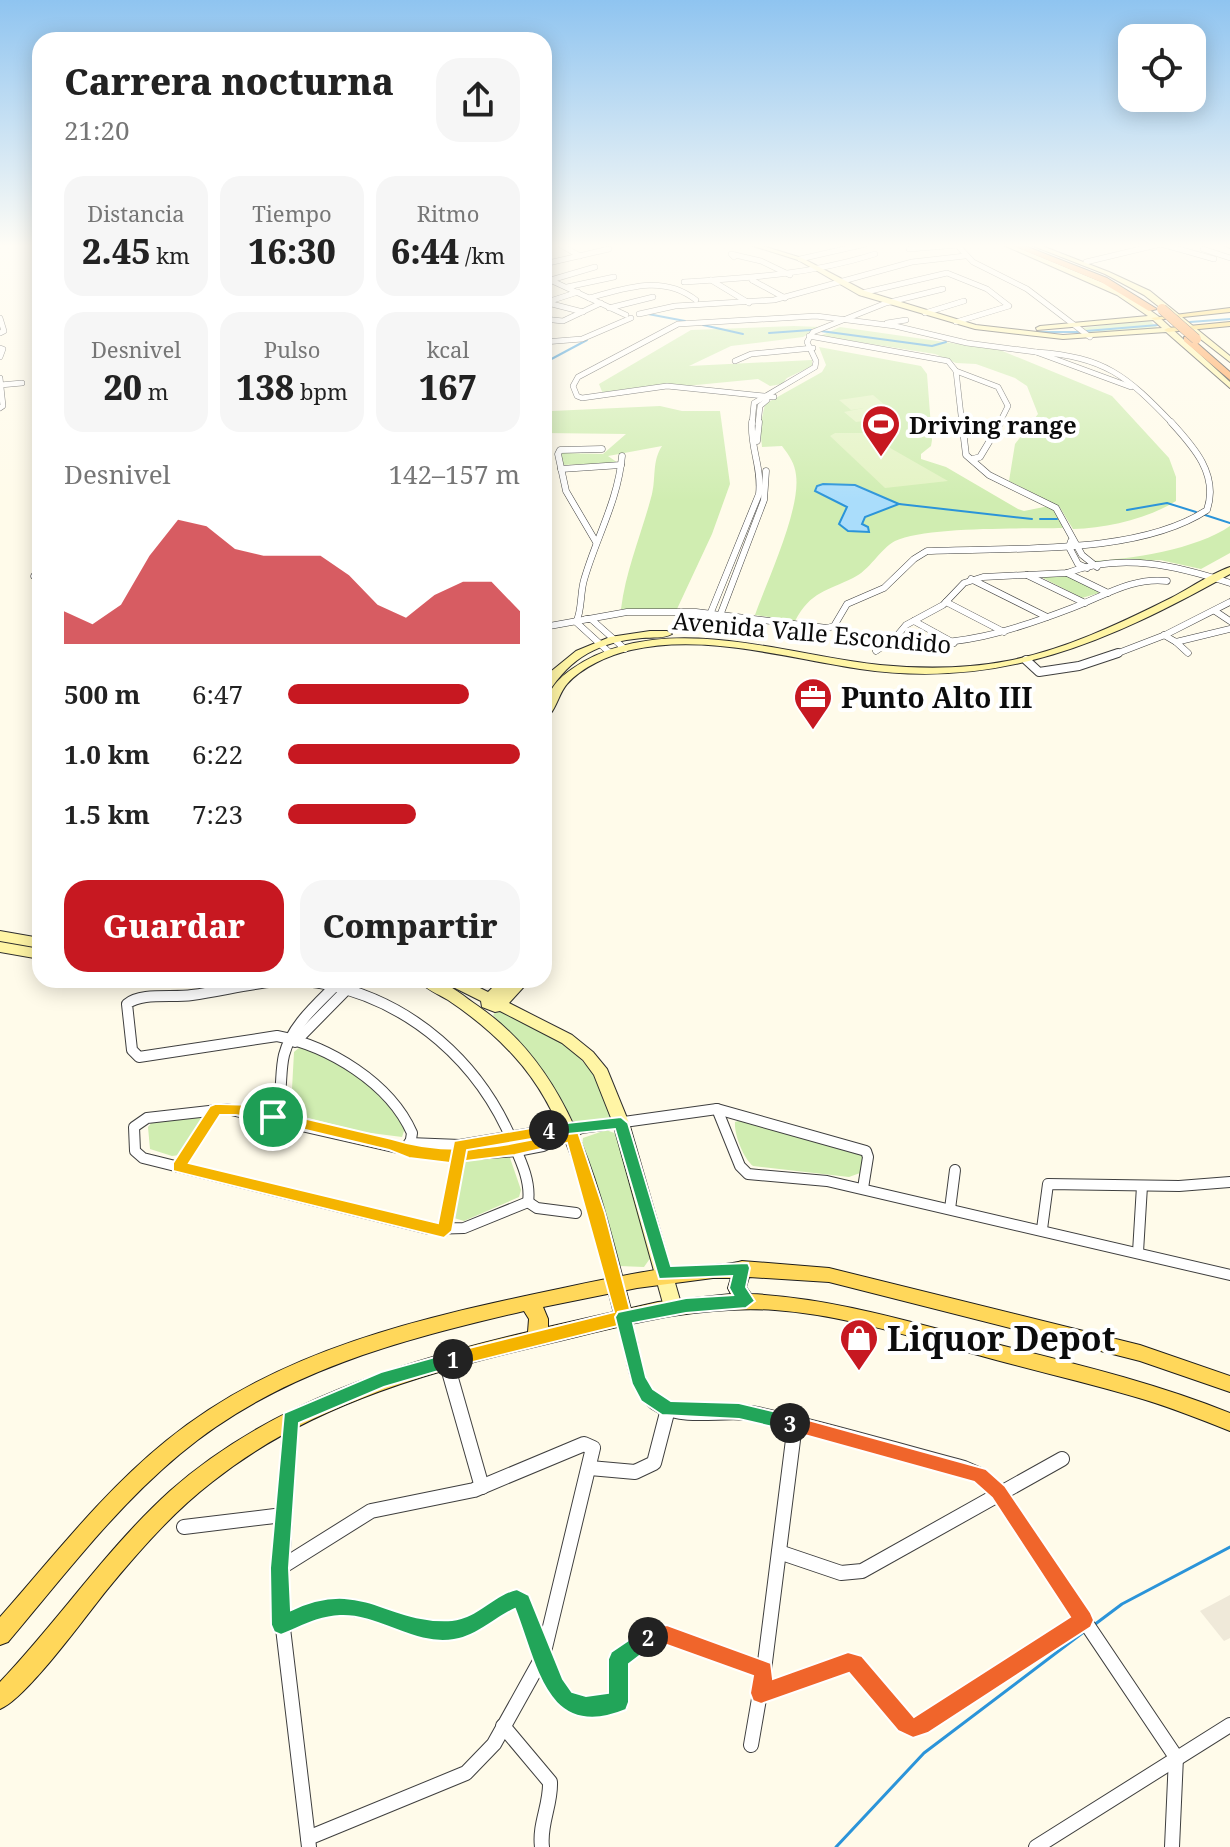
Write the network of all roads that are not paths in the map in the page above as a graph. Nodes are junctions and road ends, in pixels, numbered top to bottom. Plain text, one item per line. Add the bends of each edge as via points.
1 (601, 330) edge
2 (664, 330) edge
3 (824, 330) edge
4 (913, 330) edge
5 (1000, 330) edge
6 (1081, 330) edge
7 (1166, 330) edge
8 (1168, 330) joint
9 (1181, 330) edge
10 (1186, 330) edge
11 (1201, 330) edge
12 (1141, 333) junction
13 (811, 336) junction
14 (1090, 337) junction
15 (1190, 338) junction
16 (552, 341) edge
17 (1, 348) edge
18 (813, 348) junction
19 (1215, 348) junction
20 (1036, 352) junction
21 (1064, 354) junction
22 (0, 357) edge
23 (1055, 358) junction
24 (1230, 360) edge
25 (735, 361) dead end
26 (1230, 368) edge
27 (956, 371) junction
28 (1230, 377) edge
29 (0, 378) edge
30 (1127, 381) junction
31 (1117, 382) junction
32 (22, 385) dead end
33 (785, 386) junction
34 (1230, 386) edge
35 (0, 387) edge
36 (681, 388) junction
37 (1135, 389) junction
38 (627, 392) junction
39 (738, 392) junction
40 (771, 396) junction
41 (635, 399) dead end
42 (678, 399) dead end
43 (0, 408) edge
44 (602, 449) dead end
45 (973, 459) junction
46 (561, 469) junction
47 (596, 542) junction
48 (1072, 544) junction
49 (1230, 560) edge
50 (1097, 567) junction
51 (1087, 568) junction
52 (1230, 570) edge
53 (1026, 574) junction
54 (1070, 575) junction
55 (1206, 576) junction
56 (971, 579) junction
57 (1167, 581) dead end
58 (1230, 586) edge
59 (1108, 593) junction
60 (946, 602) junction
61 (1230, 602) edge
62 (1085, 603) junction
63 (1215, 611) junction
64 (711, 612) junction
65 (721, 613) junction
66 (1047, 617) junction
67 (591, 619) junction
68 (577, 620) junction
69 (914, 621) junction
70 (1230, 621) edge
71 (552, 625) edge
72 (1230, 629) edge
73 (1004, 632) junction
74 (1164, 635) junction
75 (614, 639) junction
76 (890, 642) junction
77 (1176, 642) junction
78 (954, 643) junction
79 (598, 644) junction
80 (758, 648) junction
81 (625, 649) junction
82 (876, 651) dead end
83 (610, 653) junction
84 (1188, 653) dead end
85 (1026, 660) junction
86 (552, 679) edge
87 (552, 702) edge
88 (0, 936) edge
89 (32, 942) edge
90 (0, 947) edge
91 (32, 952) edge
92 (237, 988) edge
93 (339, 988) edge
94 (345, 988) edge
95 (458, 988) edge
96 (473, 988) edge
97 (496, 997) edge
98 (293, 1041) junction
99 (717, 1109) junction
100 (215, 1110) junction
101 (273, 1117) junction
102 (621, 1123) junction
103 (574, 1130) junction
104 (513, 1144) junction
105 (411, 1147) junction
106 (459, 1152) junction
107 (178, 1167) junction
108 (955, 1170) dead end
109 (1230, 1182) edge
110 (1142, 1186) junction
111 (863, 1188) junction
112 (528, 1202) junction
113 (950, 1209) junction
114 (576, 1213) dead end
115 (1042, 1229) junction
116 (444, 1231) junction
117 (1138, 1252) junction
118 (742, 1268) junction
119 (665, 1274) junction
120 (1230, 1275) edge
121 (614, 1284) junction
122 (746, 1301) junction
123 (527, 1303) junction
124 (673, 1307) junction
125 (624, 1317) junction
126 (535, 1338) junction
127 (446, 1361) junction
128 (1230, 1384) edge
129 (664, 1408) junction
130 (290, 1419) junction
131 (1230, 1422) edge
132 (795, 1424) junction
133 (1062, 1459) dead end
134 (590, 1468) junction
135 (482, 1487) junction
136 (998, 1492) junction
137 (283, 1515) junction
138 (184, 1527) dead end
139 (779, 1552) junction
140 (280, 1568) junction
141 (1084, 1620) junction
142 (281, 1625) junction
143 (0, 1634) edge
144 (543, 1656) junction
145 (764, 1670) junction
146 (761, 1693) junction
147 (0, 1698) edge
148 (1230, 1725) edge
149 (503, 1726) junction
150 (751, 1745) dead end
151 (1176, 1757) junction
152 (308, 1843) edge
153 (542, 1847) edge
154 (1036, 1847) edge
155 (1172, 1847) edge

1 - 16 street via 582,339
2 - 38 street via 578,377 573,386 578,397
3 - 13 street
4 - 20 street
5 - 14 main road
6 - 14 street
7 - 12 main road
8 - 15 main road
8 - 15 main road
9 - 15 highway
10 - 15 main road
11 - 15 main road
12 - 14 main road
12 - 15 main road
13 - 18 street
13 - 27 street via 941,358
15 - 19 main road
15 - 19 main road via 1179,335 1195,335
15 - 26 highway
15 - 28 highway
15 - 34 main road
17 - 22 street
18 - 25 street via 751,354
18 - 33 street via 815,367
18 - 40 street via 823,363 819,371
19 - 24 main road
20 - 21 street
20 - 23 street
21 - 23 street
21 - 30 street via 1106,366
23 - 31 street
27 - 45 street via 965,453
27 - 45 street via 998,387 1008,406 980,457
29 - 35 street
30 - 31 street
30 - 37 street
31 - 37 street
32 - 35 street
33 - 39 street
33 - 40 street
35 - 43 street
36 - 38 street
36 - 39 street
36 - 42 street
37 - 48 street via 1199,455 1208,478 1209,507 1194,520 1136,538
38 - 41 street
39 - 40 street
40 - 64 street via 753,406 751,437 761,474 758,499
40 - 65 street via 761,404 757,438 766,495
44 - 46 street via 560,450
45 - 48 street via 989,475 1057,509
46 - 47 street via 566,491
46 - 47 street via 622,460 613,504
47 - 68 street via 576,606
48 - 50 street
48 - 51 street via 1075,561
48 - 65 street via 927,551 884,588 847,604 834,626 827,628
49 - 55 main road, Avenida Valle Escondido
50 - 51 street
50 - 55 street via 1153,563
51 - 54 street
52 - 55 main road, Avenida Valle Escondido
53 - 54 street
53 - 56 street
53 - 62 street
54 - 59 street
55 - 58 street
55 - 80 main road, Avenida Valle Escondido via 1029,652 990,661 901,664
55 - 85 main road, Avenida Valle Escondido via 1145,614
56 - 60 street
56 - 66 street
57 - 59 street via 1145,579
59 - 62 street
60 - 69 street
60 - 73 street
61 - 63 street
62 - 66 street
63 - 70 street
63 - 74 street
64 - 65 street
64 - 67 street via 627,612
66 - 73 street
67 - 68 street
67 - 75 street
68 - 71 street
68 - 79 street
69 - 76 street
69 - 78 street
72 - 77 street
73 - 78 street
74 - 77 street
74 - 85 street via 1051,673 1039,672
75 - 79 main road, Avenida Valle Escondido
75 - 80 main road, Avenida Valle Escondido via 659,633
75 - 81 street
76 - 78 street
76 - 82 street
77 - 84 street
79 - 83 street
79 - 86 main road, Avenida Valle Escondido
80 - 81 main road, Avenida Valle Escondido via 681,642
80 - 85 main road, Avenida Valle Escondido via 916,671 979,669
81 - 83 main road, Avenida Valle Escondido
83 - 87 main road, Avenida Valle Escondido via 566,678
88 - 89 main road
90 - 91 main road
92 - 98 street via 134,998 127,1004 132,1050 139,1057 266,1038
93 - 98 street
94 - 104 street via 403,1016 448,1047 488,1092
95 - 97 main road
96 - 97 main road
97 - 102 main road via 588,1056 609,1088
97 - 103 main road via 489,1021 544,1079
98 - 101 street via 283,1063 283,1092
98 - 105 street via 327,1053 378,1089 411,1129
99 - 102 street
99 - 111 street via 744,1172
99 - 111 street via 866,1151
100 - 101 street
100 - 107 street
100 - 107 street via 147,1118 134,1127 137,1155
101 - 105 street
102 - 103 street
102 - 119 main road
103 - 104 street
103 - 121 main road
104 - 106 street
104 - 112 street via 530,1191
105 - 106 street
106 - 116 street
107 - 116 street
108 - 113 street
109 - 110 street
110 - 115 street via 1048,1184
110 - 117 street
111 - 113 street
112 - 114 street
112 - 116 street
113 - 115 street
115 - 117 street
117 - 120 street
118 - 119 main road
118 - 122 main road via 737,1288
118 - 128 main road via 829,1275 1140,1353
119 - 121 main road
119 - 124 main road
121 - 123 main road
121 - 125 main road
122 - 124 main road
122 - 131 main road via 812,1306 869,1319 1142,1390
123 - 126 main road via 540,1322
123 - 143 main road via 361,1344 224,1410 138,1477
124 - 125 main road
125 - 126 main road
125 - 129 street via 638,1379
126 - 127 main road
127 - 130 main road via 360,1387
127 - 135 street
129 - 132 street via 739,1411
129 - 134 street via 654,1463 635,1472
130 - 137 street
130 - 147 main road via 232,1455 175,1501
132 - 136 street via 972,1471
132 - 139 street
133 - 136 street
134 - 135 street via 593,1448 584,1444
134 - 144 street
135 - 140 street via 371,1511
136 - 139 street via 852,1574
136 - 141 street
137 - 138 street
137 - 140 street
139 - 145 street
140 - 142 street
141 - 146 street via 921,1726 909,1726 861,1667 848,1662
141 - 151 street
142 - 144 street via 313,1610 342,1606 413,1627 454,1630 517,1599
142 - 152 street
144 - 145 street via 565,1700 586,1706 619,1702 619,1659 651,1635 667,1635
144 - 149 street
145 - 146 street
146 - 150 street
148 - 151 street
149 - 152 street via 484,1757 466,1773
149 - 153 street via 550,1782 550,1798 539,1822
151 - 154 street
151 - 155 street

